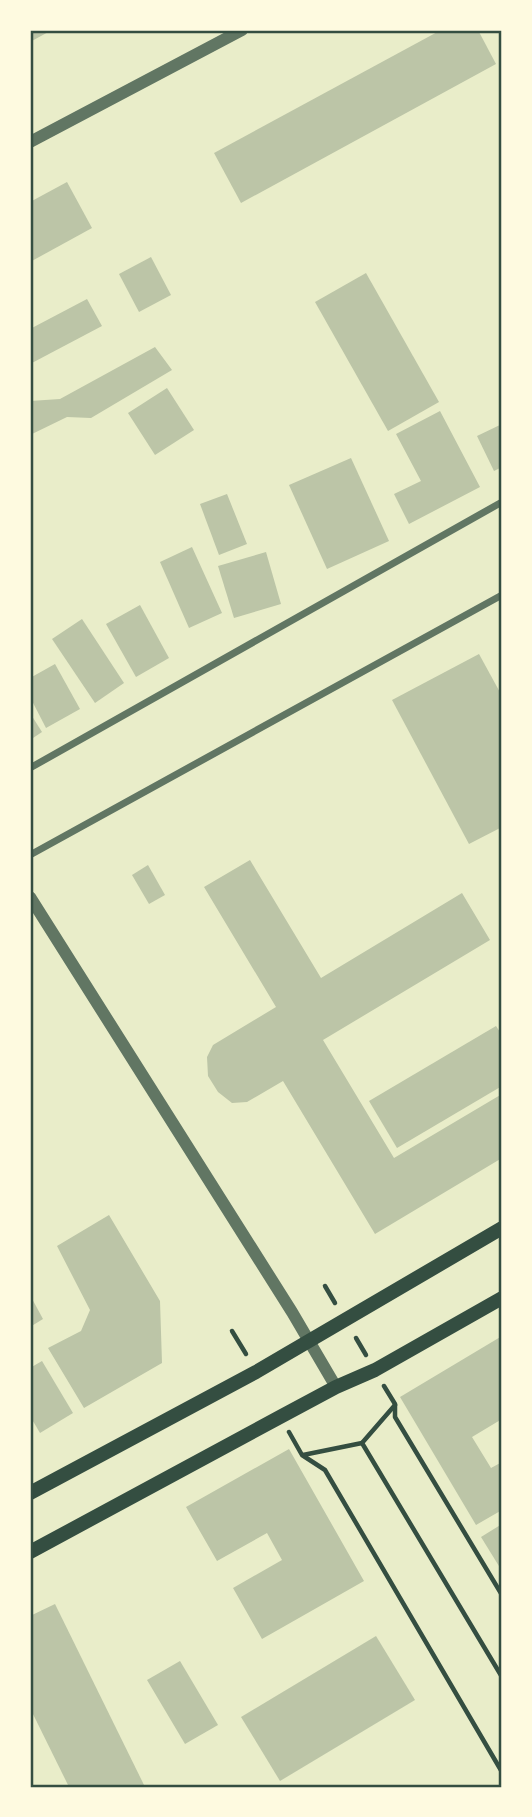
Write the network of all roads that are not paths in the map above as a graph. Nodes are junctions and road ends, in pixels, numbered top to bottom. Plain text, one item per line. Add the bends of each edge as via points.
1 (242, 30) edge
2 (30, 142) edge
3 (502, 502) edge
4 (502, 595) edge
5 (30, 768) edge
6 (30, 855) edge
7 (30, 897) edge
8 (502, 1228) edge
9 (502, 1298) edge
10 (309, 1342) junction
11 (336, 1387) junction
12 (30, 1493) edge
13 (30, 1552) edge

1 - 2 street
3 - 5 street
4 - 6 street
7 - 10 street
8 - 10 main road
9 - 11 main road
10 - 11 street
10 - 12 main road
11 - 13 main road

